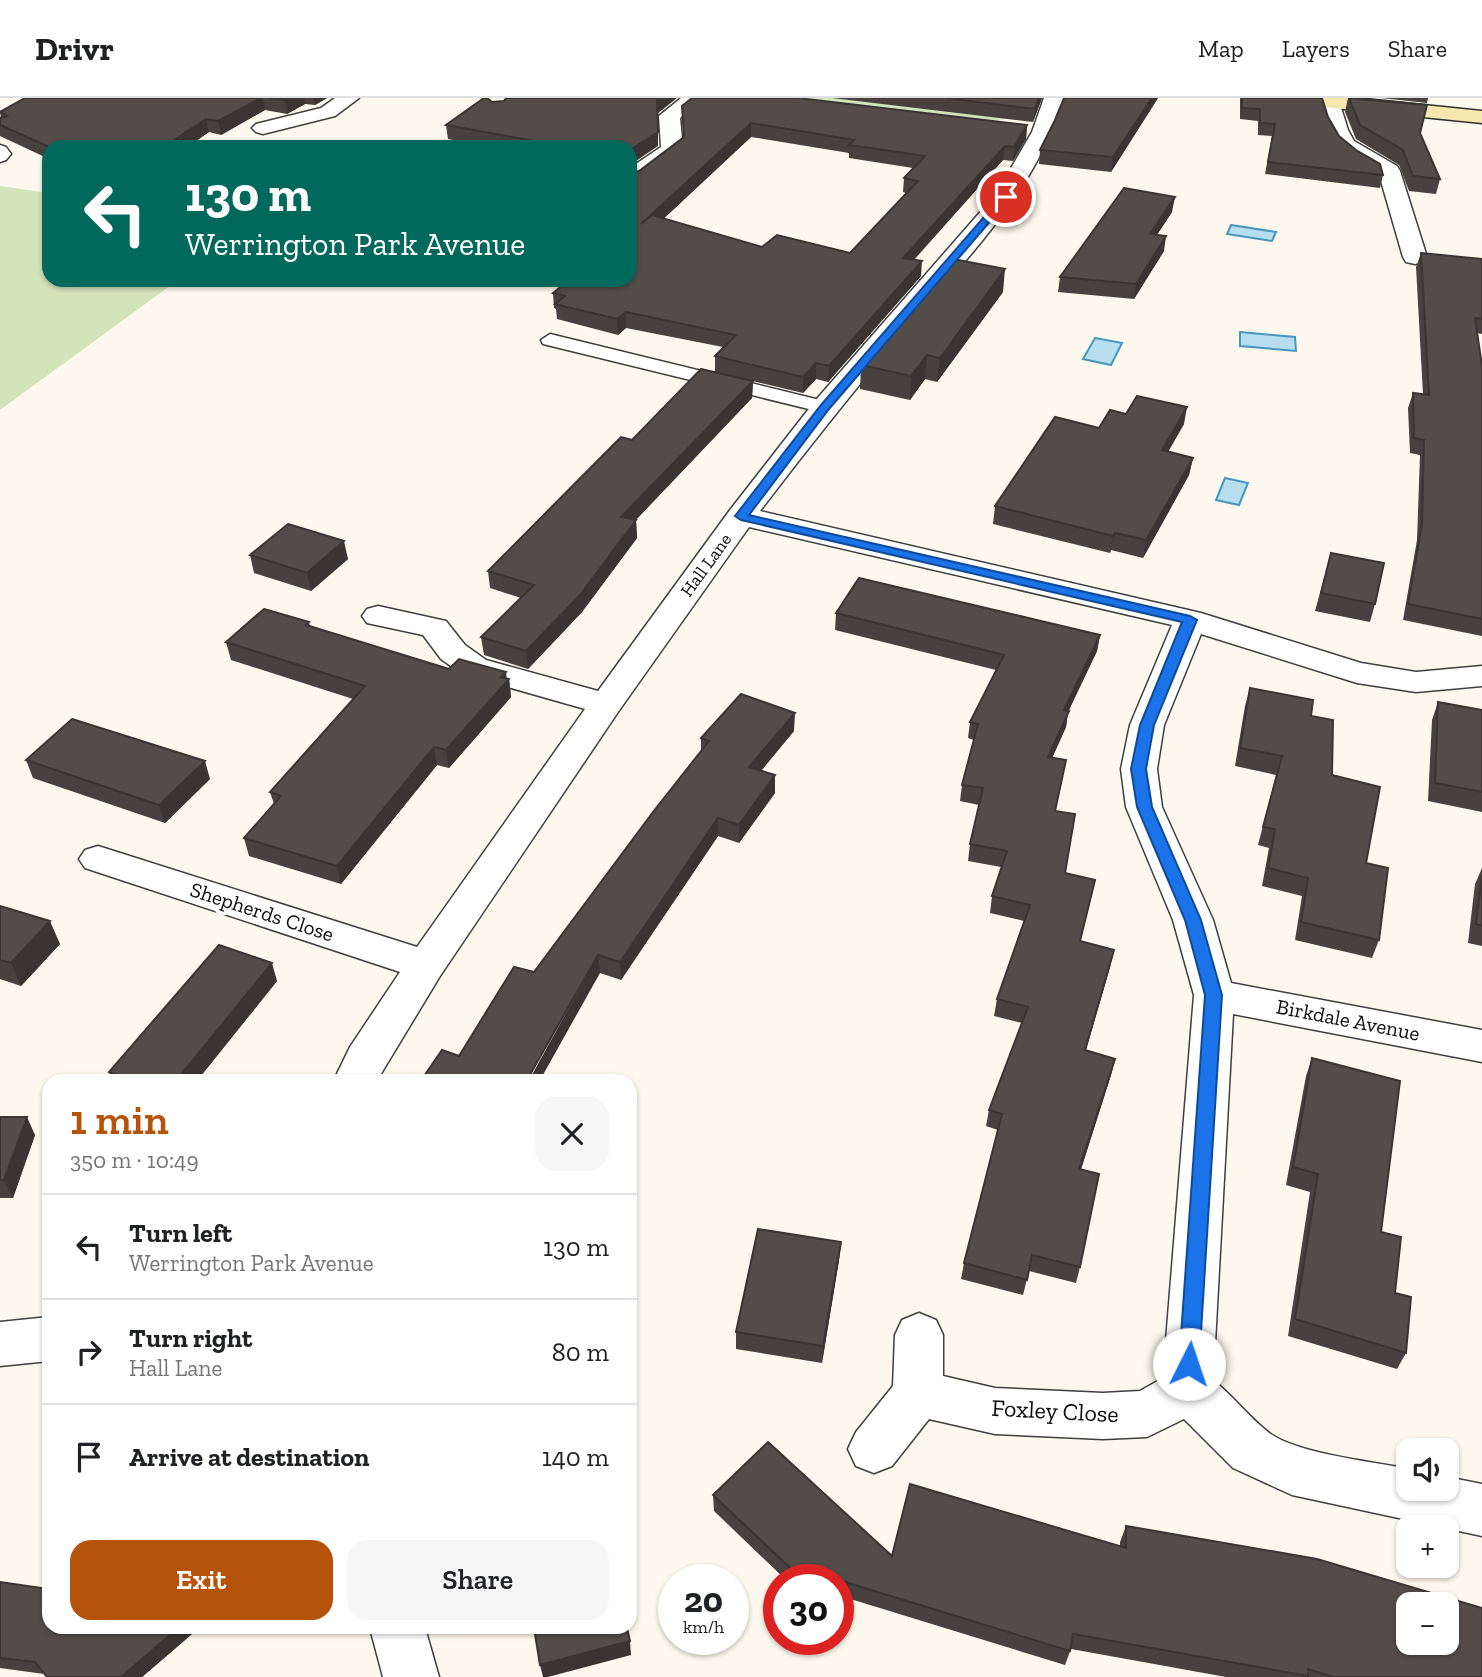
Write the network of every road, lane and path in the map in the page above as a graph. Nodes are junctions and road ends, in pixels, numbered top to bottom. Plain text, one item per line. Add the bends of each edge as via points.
1 (349, 98) edge
2 (694, 98) edge
3 (1054, 98) edge
4 (1294, 98) edge
5 (1330, 101) junction
6 (1482, 117) edge
7 (263, 128) dead end
8 (0, 150) edge
9 (0, 157) edge
10 (637, 169) edge
11 (1415, 257) dead end
12 (550, 340) dead end
13 (825, 407) junction
14 (741, 516) junction
15 (378, 616) dead end
16 (1190, 620) junction
17 (1482, 676) edge
18 (606, 704) junction
19 (98, 859) dead end
20 (426, 965) junction
21 (1214, 995) junction
22 (1482, 1045) edge
23 (358, 1074) edge
24 (919, 1335) dead end
25 (42, 1340) edge
26 (0, 1344) edge
27 (1187, 1390) junction
28 (918, 1393) junction
29 (874, 1449) dead end
30 (1482, 1510) edge
31 (400, 1634) edge
32 (411, 1677) edge

1 - 7 street via 328,112
2 - 10 street via 668,116 672,149
3 - 13 street, Hall Lane via 1029,130 1006,197
4 - 5 street
5 - 6 street
5 - 11 street via 1340,141 1389,171
8 - 9 lane
12 - 13 lane
13 - 14 street, Hall Lane
14 - 16 street
14 - 18 street, Hall Lane
15 - 18 street via 434,628 453,652 474,667
16 - 17 street via 1357,673 1416,682
16 - 21 street via 1147,725 1139,769 1144,807 1193,920
18 - 20 street, Hall Lane
19 - 20 street, Shepherds Close
20 - 23 street, Hall Lane
21 - 22 street, Birkdale Avenue
21 - 27 street
24 - 28 street
25 - 26 street
27 - 28 street, Foxley Close via 1147,1415 1103,1416 995,1411
27 - 30 street via 1251,1451 1292,1470
28 - 29 street
31 - 32 street

